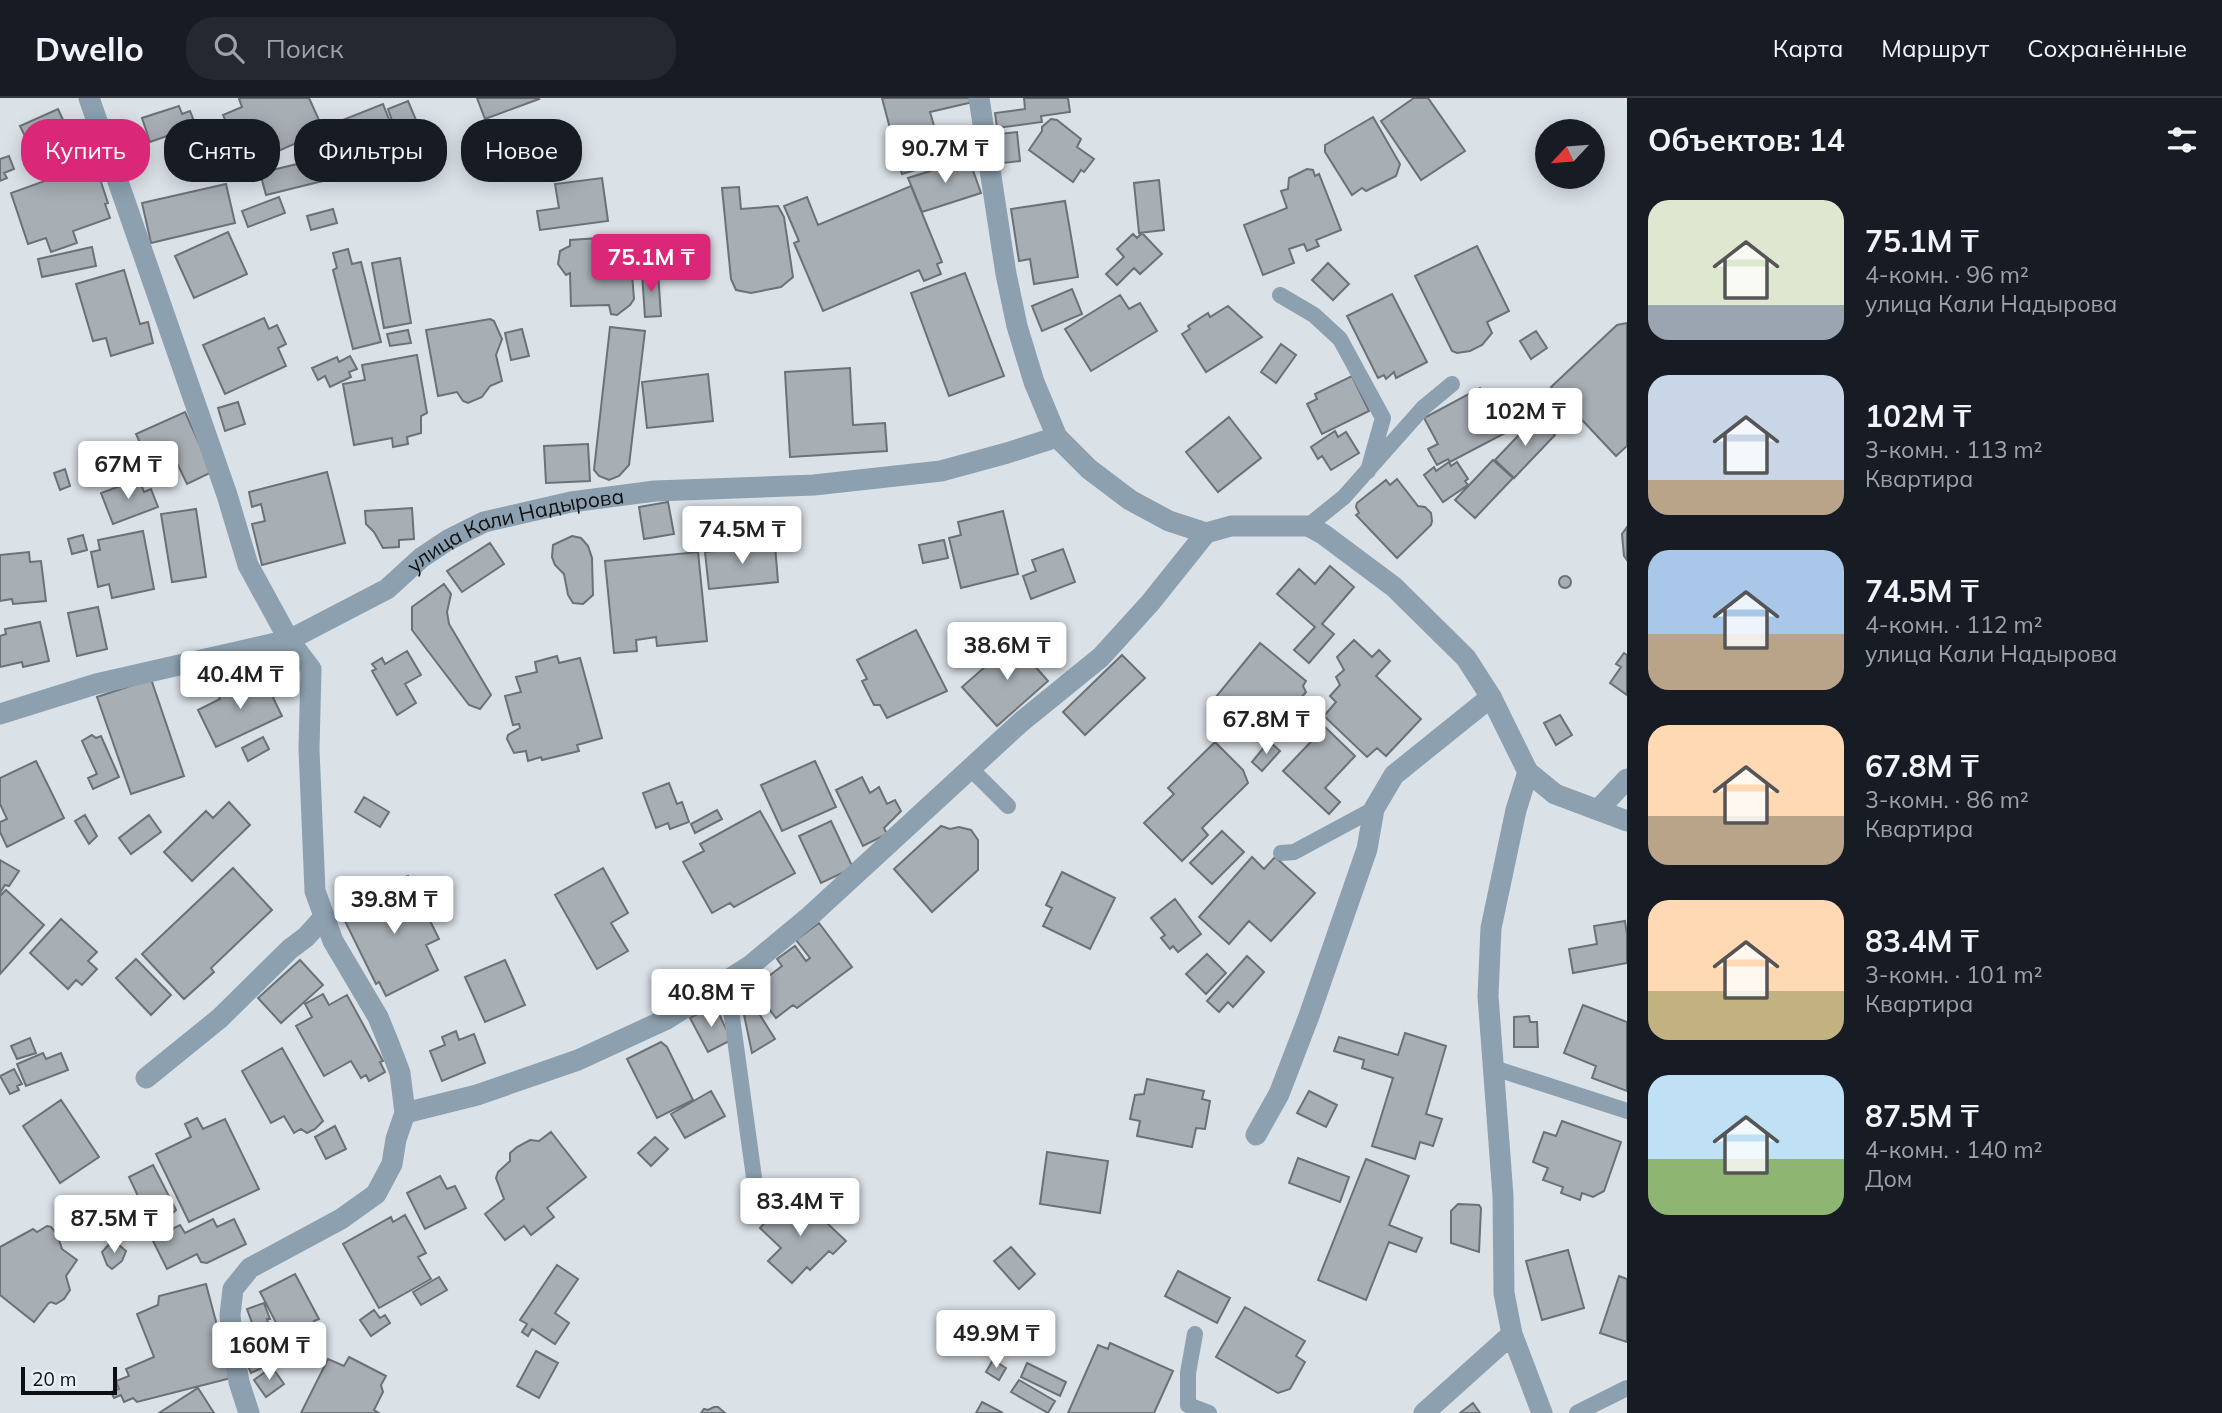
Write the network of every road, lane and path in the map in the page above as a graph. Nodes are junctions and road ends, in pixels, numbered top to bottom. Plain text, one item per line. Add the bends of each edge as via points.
1 (89, 98) edge
2 (979, 98) edge
3 (1280, 295) dead end
4 (1452, 384) dead end
5 (1057, 437) junction
6 (1368, 471) junction
7 (1308, 526) junction
8 (1206, 533) junction
9 (289, 640) junction
10 (1491, 697) junction
11 (0, 714) edge
12 (971, 769) junction
13 (1528, 772) junction
14 (1627, 779) edge
15 (1008, 806) dead end
16 (1374, 809) junction
17 (1598, 810) junction
18 (1627, 821) edge
19 (1281, 853) dead end
20 (324, 917) junction
21 (727, 981) junction
22 (1494, 1068) junction
23 (146, 1078) dead end
24 (1627, 1111) edge
25 (405, 1113) junction
26 (1256, 1135) dead end
27 (759, 1214) dead end
28 (1512, 1334) junction
29 (1195, 1335) dead end
30 (1627, 1388) edge
31 (249, 1413) edge
32 (1209, 1413) edge
33 (1424, 1413) edge
34 (1542, 1413) edge
35 (1577, 1413) edge

1 - 9 street via 248,565
2 - 5 street via 1017,326
3 - 6 lane via 1314,315 1340,339 1383,418
4 - 6 lane via 1423,408
5 - 8 street via 1130,500
5 - 9 street, улица Кали Надырова via 941,471 814,485 655,491 571,502 484,522 421,558 387,589
6 - 7 lane
7 - 8 street via 1231,526
7 - 10 street via 1394,587 1466,658
8 - 12 street via 1101,657
9 - 11 street, улица Кали Надырова via 96,684
9 - 20 street via 311,669 309,749 315,878
10 - 13 street
10 - 16 street via 1394,775
12 - 15 lane
12 - 21 street via 810,916
13 - 17 street via 1555,794
13 - 22 street via 1491,928 1488,996
14 - 17 street
16 - 19 lane via 1294,852
16 - 26 street via 1367,849 1309,1016 1279,1094
17 - 18 street
20 - 23 street via 220,1018
20 - 25 street via 378,1017 400,1073
21 - 25 street via 667,1019 578,1060 477,1095
21 - 27 lane
22 - 24 lane
22 - 28 street via 1504,1293
25 - 31 street via 392,1164 376,1194 341,1219 250,1268 233,1289 233,1347
28 - 33 street
28 - 34 street
29 - 32 lane via 1188,1405
30 - 35 lane

